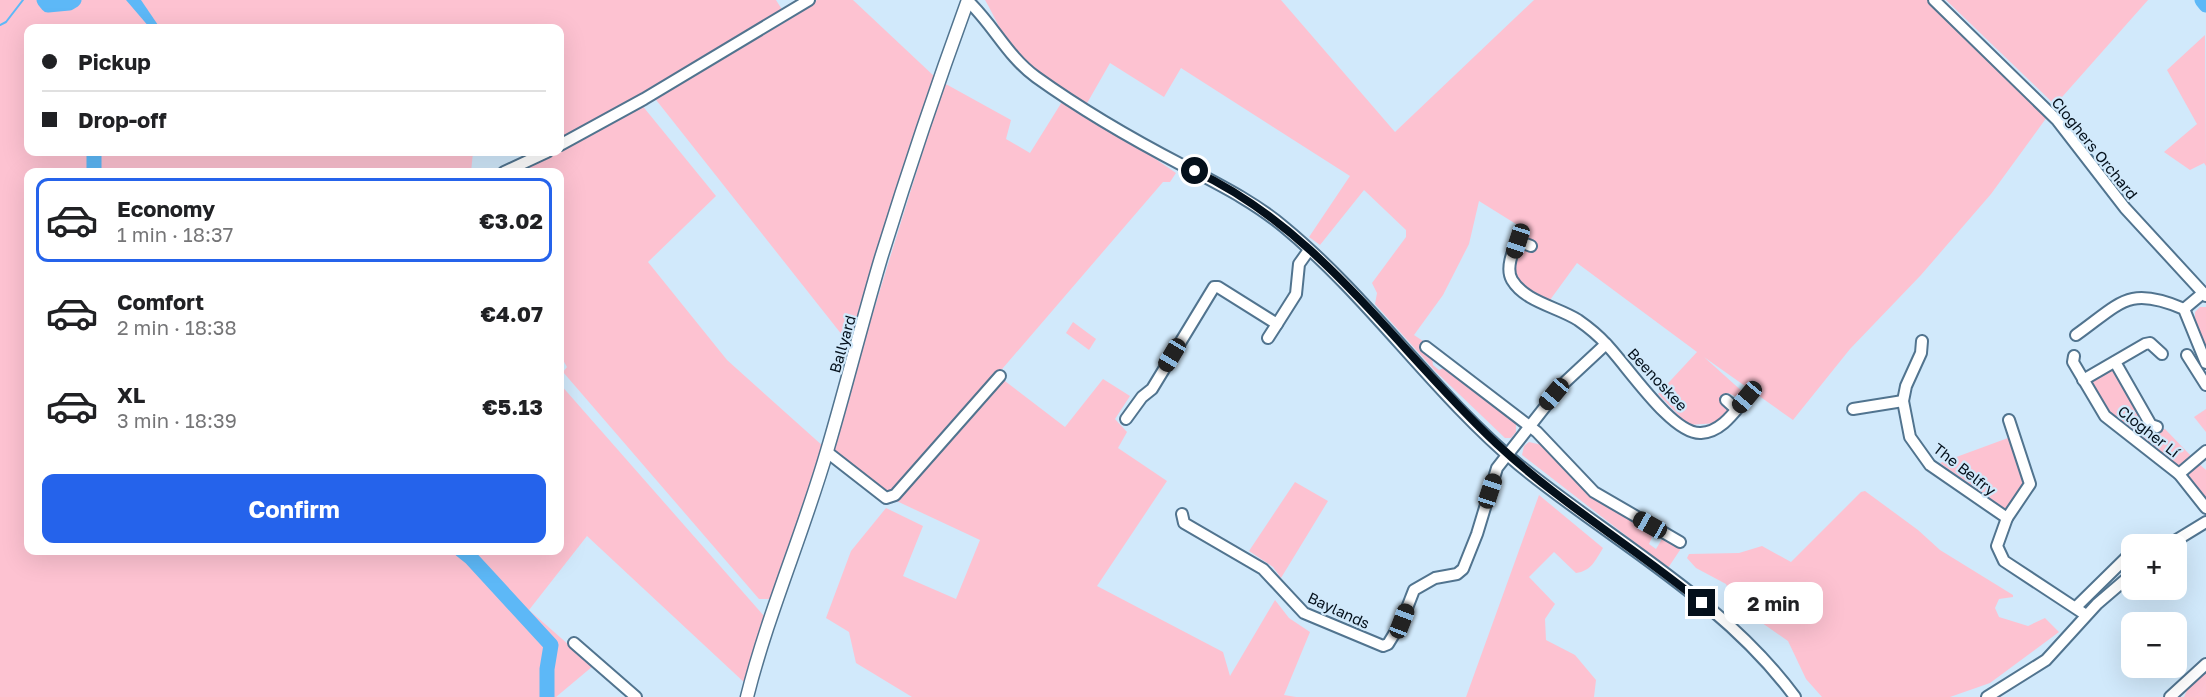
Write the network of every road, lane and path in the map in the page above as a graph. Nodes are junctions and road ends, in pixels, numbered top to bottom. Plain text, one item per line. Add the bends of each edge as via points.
1 (809, 0) edge
2 (968, 0) edge
3 (1934, 0) edge
4 (564, 142) edge
5 (538, 156) edge
6 (513, 168) edge
7 (1531, 246) dead end
8 (1309, 249) junction
9 (2205, 295) edge
10 (2184, 309) junction
11 (1277, 324) junction
12 (2076, 335) dead end
13 (1268, 338) dead end
14 (1922, 341) dead end
15 (1606, 344) junction
16 (1426, 347) dead end
17 (2162, 354) dead end
18 (2187, 355) dead end
19 (2074, 356) dead end
20 (2115, 362) junction
21 (2206, 363) edge
22 (1000, 376) dead end
23 (2083, 380) junction
24 (2206, 385) edge
25 (1747, 397) dead end
26 (1726, 400) dead end
27 (1903, 401) junction
28 (1736, 409) junction
29 (1853, 409) dead end
30 (1126, 420) dead end
31 (2009, 420) dead end
32 (1530, 427) junction
33 (2157, 427) dead end
34 (2206, 451) edge
35 (827, 452) junction
36 (1507, 454) junction
37 (2179, 474) junction
38 (2206, 508) edge
39 (1182, 514) dead end
40 (2007, 518) junction
41 (2206, 522) edge
42 (2186, 534) edge
43 (1680, 542) dead end
44 (2121, 563) edge
45 (2121, 584) edge
46 (2076, 607) junction
47 (2086, 615) junction
48 (574, 643) dead end
49 (2206, 664) edge
50 (636, 697) edge
51 (747, 697) edge
52 (1795, 697) edge
53 (1987, 697) edge
54 (2171, 697) edge

1 - 4 street
2 - 8 street via 1016,62 1038,79 1101,119 1238,194
2 - 35 street, Ballyard via 941,70 881,260
3 - 9 street, Cloghers Orchard via 2056,120 2125,208
5 - 6 street
7 - 15 street, Beenoskee via 1519,236 1509,266 1513,282 1577,319
8 - 11 street via 1299,264 1296,294
8 - 36 street
9 - 10 street
10 - 12 street via 2141,296 2115,305
10 - 21 street
11 - 13 street
11 - 30 street via 1214,287 1152,389
14 - 27 street, The Belfry
15 - 28 street, Beenoskee via 1687,430 1701,433 1716,429
15 - 32 street, Beenoskee via 1563,384
16 - 32 street
17 - 20 street via 2150,343
18 - 24 street
19 - 23 street, Clogher Lí via 2073,362
20 - 23 street
20 - 33 street, Clogher Lí via 2151,425
22 - 35 street via 895,495 886,498
23 - 37 street, Clogher Lí via 2105,416
25 - 28 street, Beenoskee
26 - 28 street
27 - 29 street
27 - 40 street, The Belfry via 1910,437 1922,456
31 - 40 street via 2030,484
32 - 36 street, Beenoskee
32 - 43 street via 1594,492
34 - 37 street, Clogher Lí
35 - 51 street, Ballyard via 793,561 765,630
36 - 39 street, Baylands via 1497,468 1463,569 1414,590 1394,635 1383,646 1304,613 1263,568 1184,523
36 - 52 street via 1722,618
37 - 38 street, Clogher Lí
40 - 46 street via 1997,546 2004,561
41 - 42 street
44 - 46 street
45 - 47 street
46 - 47 street
47 - 53 street via 2046,660
48 - 50 street
49 - 54 street

